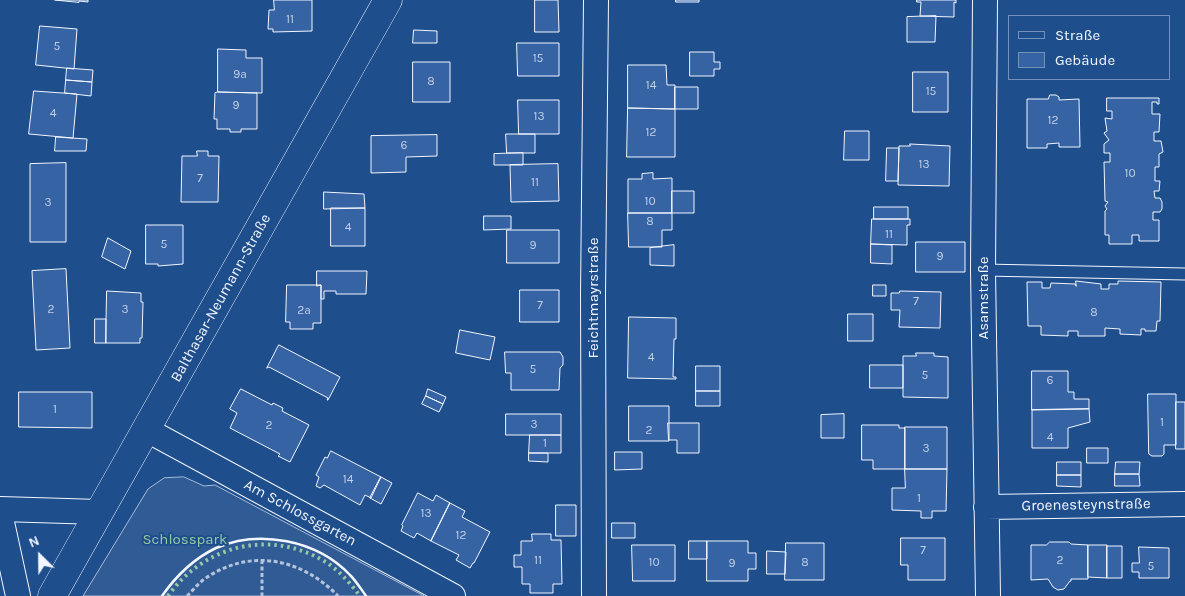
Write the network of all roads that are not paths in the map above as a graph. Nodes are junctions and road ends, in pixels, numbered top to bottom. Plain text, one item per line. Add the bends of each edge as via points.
1 (388, 0) edge
2 (596, 0) edge
3 (985, 0) edge
4 (983, 270) junction
5 (1185, 274) edge
6 (147, 430) junction
7 (1185, 504) edge
8 (986, 507) junction
9 (0, 508) edge
10 (100, 512) junction
11 (0, 513) edge
12 (18, 596) edge
13 (52, 596) edge
14 (452, 596) edge
15 (594, 596) edge
16 (988, 596) edge

1 - 6 street, Balthasar-Neumann-Straße
2 - 15 street, Feichtmayrstraße
3 - 4 street, Asamstraße
4 - 5 lane
4 - 8 street, Asamstraße
6 - 10 street, Balthasar-Neumann-Straße
6 - 14 street, Am Schlossgarten
7 - 8 street, Groenesteynstraße
8 - 16 street, Asamstraße
9 - 10 street
10 - 13 street, Balthasar-Neumann-Straße
11 - 12 street

